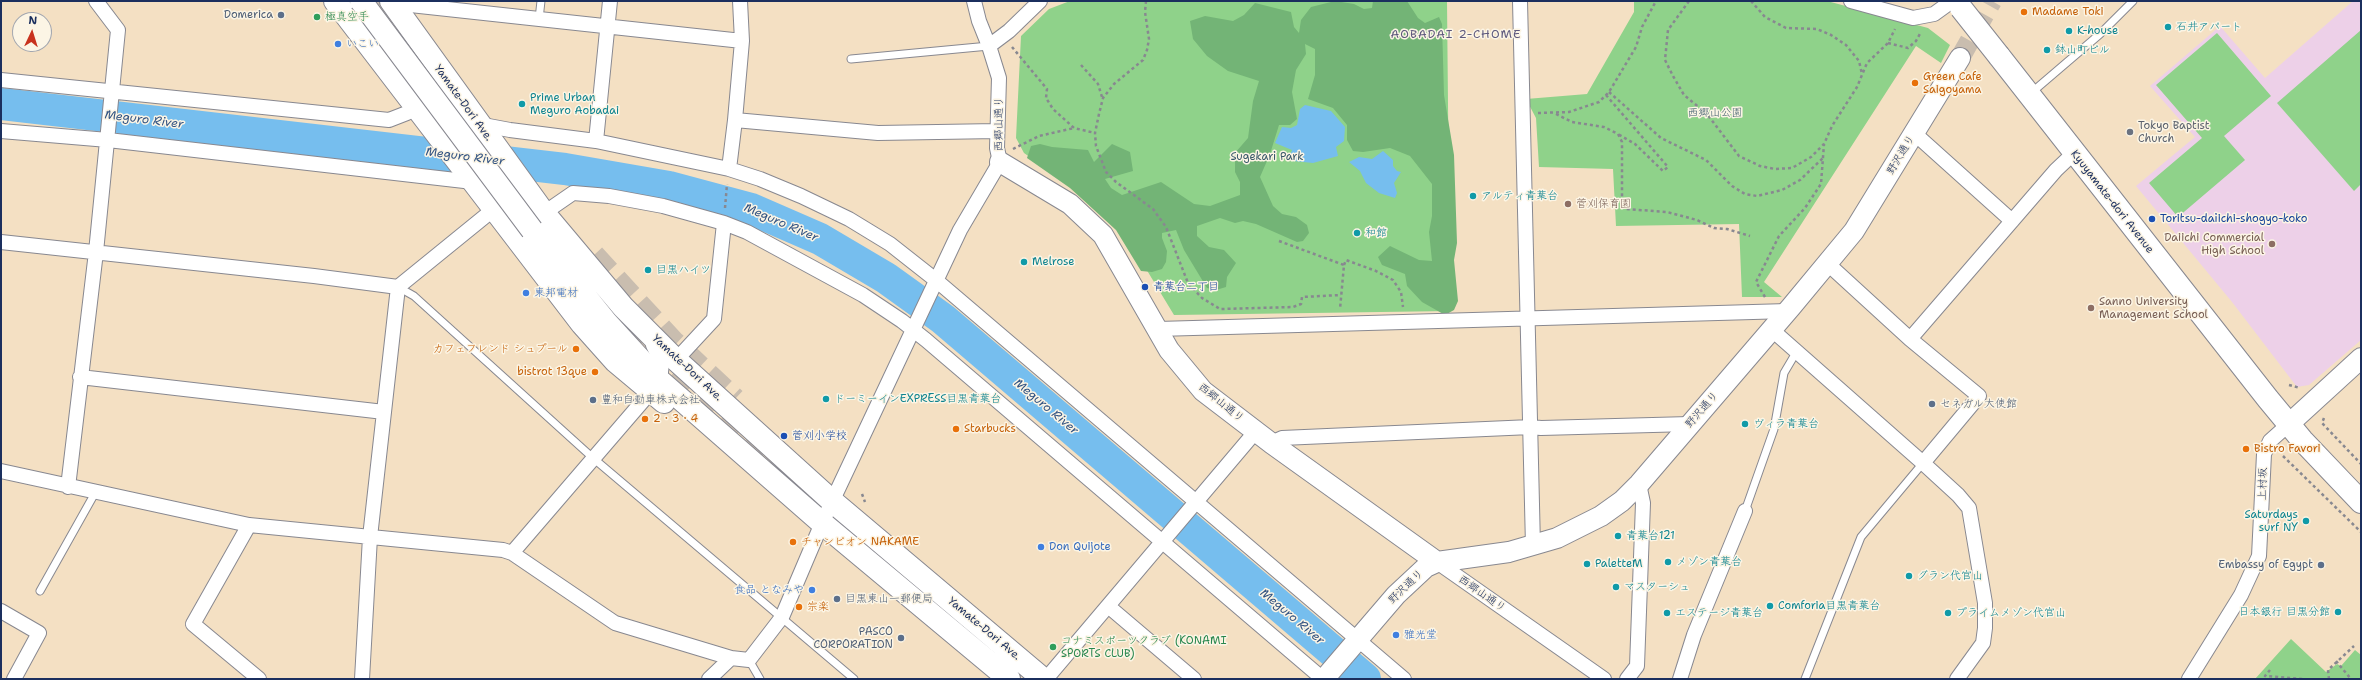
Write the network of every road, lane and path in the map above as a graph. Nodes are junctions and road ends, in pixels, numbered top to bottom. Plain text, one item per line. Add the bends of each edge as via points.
1 (96, 1) edge
2 (336, 1) edge
3 (361, 1) edge
4 (541, 1) edge
5 (610, 1) edge
6 (740, 1) edge
7 (974, 1) edge
8 (1040, 1) edge
9 (1146, 1) edge
10 (1520, 1) edge
11 (1656, 1) edge
12 (1689, 1) edge
13 (1751, 1) edge
14 (1850, 1) edge
15 (2133, 1) edge
16 (391, 2) edge
17 (1956, 3) edge
18 (1903, 15) junction
19 (539, 19) junction
20 (607, 26) junction
21 (1924, 26) dead end
22 (1002, 37) junction
23 (742, 41) junction
24 (1888, 43) junction
25 (989, 46) junction
26 (1960, 58) tunnel mouth
27 (851, 59) dead end
28 (1081, 65) dead end
29 (1862, 74) junction
30 (1, 80) edge
31 (1609, 92) junction
32 (112, 94) junction
33 (1606, 95) junction
34 (2030, 95) junction
35 (1103, 98) junction
36 (1524, 112) junction
37 (422, 114) junction
38 (1556, 114) junction
39 (735, 120) junction
40 (1074, 128) junction
41 (1, 130) edge
42 (482, 130) junction
43 (997, 132) junction
44 (1095, 133) junction
45 (1914, 133) junction
46 (1618, 134) junction
47 (108, 138) junction
48 (596, 141) junction
49 (1024, 142) dead end
50 (1824, 144) junction
51 (2074, 153) junction
52 (1824, 157) junction
53 (1000, 162) junction
54 (728, 173) junction
55 (471, 179) junction
56 (494, 209) junction
57 (724, 219) junction
58 (538, 221) junction
59 (2012, 221) junction
60 (1750, 236) dead end
61 (1279, 241) dead end
62 (1, 242) edge
63 (96, 252) junction
64 (1828, 264) junction
65 (1344, 265) junction
66 (936, 285) junction
67 (398, 287) junction
68 (1342, 295) junction
69 (1766, 297) dead end
70 (623, 307) junction
71 (1788, 311) junction
72 (1528, 319) junction
73 (1404, 321) junction
74 (1338, 323) junction
75 (916, 328) junction
76 (1158, 329) junction
77 (1771, 330) junction
78 (1910, 339) junction
79 (1797, 351) junction
80 (2361, 358) edge
81 (676, 360) junction
82 (80, 377) junction
83 (655, 386) junction
84 (384, 412) junction
85 (2322, 423) dead end
86 (1690, 424) junction
87 (2289, 424) junction
88 (1531, 427) junction
89 (1264, 437) junction
90 (2283, 456) dead end
91 (593, 458) junction
92 (1923, 463) junction
93 (2361, 464) edge
94 (1, 472) edge
95 (1639, 484) junction
96 (68, 487) junction
97 (95, 493) junction
98 (832, 501) junction
99 (2361, 502) edge
100 (1195, 505) junction
101 (1745, 511) joint
102 (822, 523) junction
103 (249, 525) junction
104 (2361, 532) edge
105 (370, 537) junction
106 (1166, 539) junction
107 (1533, 546) junction
108 (512, 553) junction
109 (1437, 562) junction
110 (40, 591) dead end
111 (1108, 606) junction
112 (1, 611) edge
113 (782, 617) junction
114 (1355, 642) junction
115 (2354, 646) dead end
116 (731, 658) junction
117 (749, 660) junction
118 (2336, 661) junction
119 (2270, 670) dead end
120 (1962, 677) edge
121 (2276, 677) junction
122 (1326, 678) edge
123 (14, 679) edge
124 (259, 679) edge
125 (362, 679) edge
126 (709, 679) edge
127 (760, 679) edge
128 (854, 679) edge
129 (1010, 679) edge
130 (1044, 679) edge
131 (1194, 679) edge
132 (1404, 679) edge
133 (1604, 679) edge
134 (1627, 679) edge
135 (1680, 679) edge
136 (1804, 679) edge
137 (2189, 679) edge
138 (2279, 679) edge
139 (2303, 679) edge
140 (2328, 679) edge
141 (2351, 679) edge

1 - 32 street via 118,30
2 - 37 main road
3 - 58 main road, Yamate-Dori Ave., bridge
4 - 19 lane
5 - 20 street
6 - 23 street
7 - 25 street, 西郷山通り
8 - 22 street
9 - 35 path via 1149,39 1143,60 1114,84
10 - 36 street
11 - 31 path via 1642,27 1636,47
12 - 50 path via 1668,30 1664,60 1684,95 1707,114 1739,156 1760,166 1775,169 1792,168 1811,157
13 - 29 path via 1765,17 1786,28 1817,29 1831,35 1846,45 1859,61
14 - 18 street
15 - 34 lane via 2100,34
16 - 19 street
16 - 42 main road, Yamate-Dori Ave.
17 - 18 street via 1925,17
17 - 34 main road, Kyuyamate-dori Avenue, bridge
18 - 24 path
19 - 20 street
20 - 23 street
20 - 48 street
21 - 24 path via 1916,41 1908,48
22 - 25 street
22 - 40 path via 1044,84 1049,104
23 - 39 street
24 - 29 path via 1867,63
25 - 27 lane
25 - 43 street, 西郷山通り via 999,78
26 - 45 street, 野沢通り
28 - 35 path via 1098,84
29 - 50 path
30 - 32 street
31 - 33 path
31 - 52 path via 1661,138 1706,160 1732,186 1745,194 1757,196 1782,190 1800,180
32 - 37 street via 389,120 407,113
32 - 47 street
33 - 38 path via 1599,102
33 - 46 path via 1668,167 1663,171 1635,144
34 - 51 main road, Kyuyamate-dori Avenue
35 - 44 path
36 - 38 path
36 - 72 street
37 - 55 main road
38 - 46 path via 1572,122 1604,128
39 - 43 street via 878,133
39 - 54 street
40 - 44 path
40 - 49 path via 1055,131
41 - 47 street
42 - 48 street via 510,130
42 - 58 main road, Yamate-Dori Ave. via 521,182
43 - 53 street, 西郷山通り
44 - 68 path via 1099,158 1106,172 1152,209 1166,228 1188,283 1202,298 1220,309 1293,307 1302,304 1302,297
45 - 59 street
45 - 64 street, 野沢通り via 1860,222
46 - 60 path via 1622,142 1622,204 1626,208 1667,212 1697,220 1714,228
47 - 55 street
47 - 63 street
48 - 54 street
50 - 52 path
51 - 59 street
51 - 87 main road, Kyuyamate-dori Avenue
52 - 69 path via 1820,184 1804,208 1779,236 1756,282
53 - 66 street via 960,230
53 - 76 street, 西郷山通り via 1057,195 1096,226 1110,244
54 - 57 path
54 - 66 street via 760,179 849,219 890,244
55 - 56 main road
56 - 67 street
56 - 83 main road via 594,338 615,361
57 - 58 street via 609,196 573,193
57 - 75 street via 825,273
57 - 81 street via 714,319
58 - 70 main road, Yamate-Dori Ave.
58 - 83 main road, Yamate-Dori Ave. via 563,270 633,352
59 - 78 street
61 - 65 path
62 - 63 street
63 - 67 street
63 - 82 street
64 - 71 street, 野沢通り
64 - 78 street
65 - 68 path
65 - 73 path via 1346,260 1393,280 1401,292
66 - 75 street
66 - 100 street
67 - 84 street
67 - 91 lane via 414,296
68 - 74 path
70 - 81 main road, Yamate-Dori Ave.
70 - 83 street via 660,355 662,363
71 - 72 street
71 - 77 street, 野沢通り
72 - 73 street
72 - 88 street
73 - 74 street
74 - 76 street
75 - 98 street
75 - 106 street
76 - 89 street, 西郷山通り via 1179,364 1203,391
77 - 79 street
77 - 86 street, 野沢通り
78 - 92 street via 1979,396
79 - 92 street
79 - 101 lane via 1784,373 1774,429
80 - 87 street
81 - 98 main road, Yamate-Dori Ave.
82 - 84 street
82 - 96 street
83 - 91 street
83 - 102 main road, Yamate-Dori Ave. via 773,478
84 - 105 street
85 - 93 path
86 - 88 street
86 - 95 street, 野沢通り
87 - 99 main road, Kyuyamate-dori Avenue
87 - 137 street, 上村坂 via 2270,441 2264,454 2259,556 2241,595
88 - 89 street
88 - 107 street
89 - 100 street
89 - 109 street, 西郷山通り
90 - 104 path
91 - 108 street
91 - 113 lane
92 - 120 street via 1958,495 1968,508 1972,521 1985,603 1985,628 1983,643
92 - 136 lane via 1861,537
94 - 96 street
95 - 107 street, 野沢通り via 1622,501 1601,516 1568,533
95 - 134 street via 1643,503 1637,666
96 - 97 street
97 - 103 street
97 - 110 lane
98 - 102 street
98 - 130 main road, Yamate-Dori Ave.
100 - 106 street
100 - 114 street
101 - 135 street via 1694,635
102 - 113 street
102 - 129 main road, Yamate-Dori Ave.
103 - 105 street
103 - 124 street via 193,624
105 - 108 street
105 - 125 street
106 - 111 street
106 - 122 street
107 - 109 street, 野沢通り
108 - 116 street via 614,623
109 - 114 street, 野沢通り via 1417,574
109 - 133 street, 西郷山通り
111 - 130 street
111 - 131 street
112 - 123 street via 39,633
113 - 117 street
113 - 128 lane
114 - 122 street, 野沢通り
114 - 132 street
115 - 118 path
116 - 117 street
116 - 126 street
117 - 127 lane
118 - 140 path via 2328,670
118 - 141 path
119 - 121 path via 2265,676
121 - 138 path
121 - 139 path

